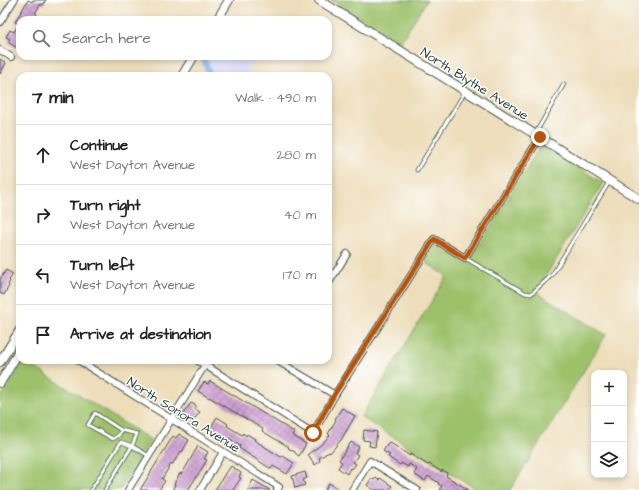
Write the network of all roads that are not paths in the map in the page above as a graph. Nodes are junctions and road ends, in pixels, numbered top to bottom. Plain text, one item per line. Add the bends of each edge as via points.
1 (14, 0) edge
2 (229, 0) edge
3 (319, 0) edge
4 (219, 16) edge
5 (0, 22) edge
6 (0, 50) edge
7 (11, 56) dead end
8 (192, 60) edge
9 (184, 72) edge
10 (564, 84) dead end
11 (466, 91) junction
12 (538, 135) junction
13 (417, 170) dead end
14 (610, 181) junction
15 (639, 199) edge
16 (347, 254) dead end
17 (465, 258) junction
18 (332, 278) edge
19 (16, 336) edge
20 (16, 356) edge
21 (0, 362) edge
22 (84, 364) edge
23 (284, 364) edge
24 (205, 365) joint
25 (0, 382) edge
26 (334, 395) junction
27 (172, 419) junction
28 (121, 430) junction
29 (132, 446) junction
30 (223, 452) junction
31 (149, 456) junction
32 (278, 488) edge
33 (91, 490) edge
34 (105, 490) edge
35 (128, 490) edge
36 (200, 490) edge
37 (352, 490) edge
38 (417, 490) edge

1 - 5 street
2 - 4 street
3 - 11 street, North Blythe Avenue
6 - 7 street
8 - 9 street
10 - 12 lane
11 - 12 street, North Blythe Avenue
11 - 13 lane
12 - 14 street, North Blythe Avenue
12 - 17 street
14 - 15 street, North Blythe Avenue
14 - 17 lane via 552,275 531,294
16 - 18 street
17 - 26 street via 434,239
19 - 21 street
20 - 25 street
22 - 27 street, North Sonora Avenue
23 - 26 street
24 - 26 street via 313,433
24 - 27 street
27 - 30 street, North Sonora Avenue
27 - 31 street
28 - 28 lane via 95,413 88,425 113,439
28 - 29 lane via 137,434
29 - 31 lane
29 - 33 lane via 121,442
29 - 34 lane
30 - 32 street, North Sonora Avenue
30 - 36 street
31 - 35 street
37 - 38 street via 370,461

